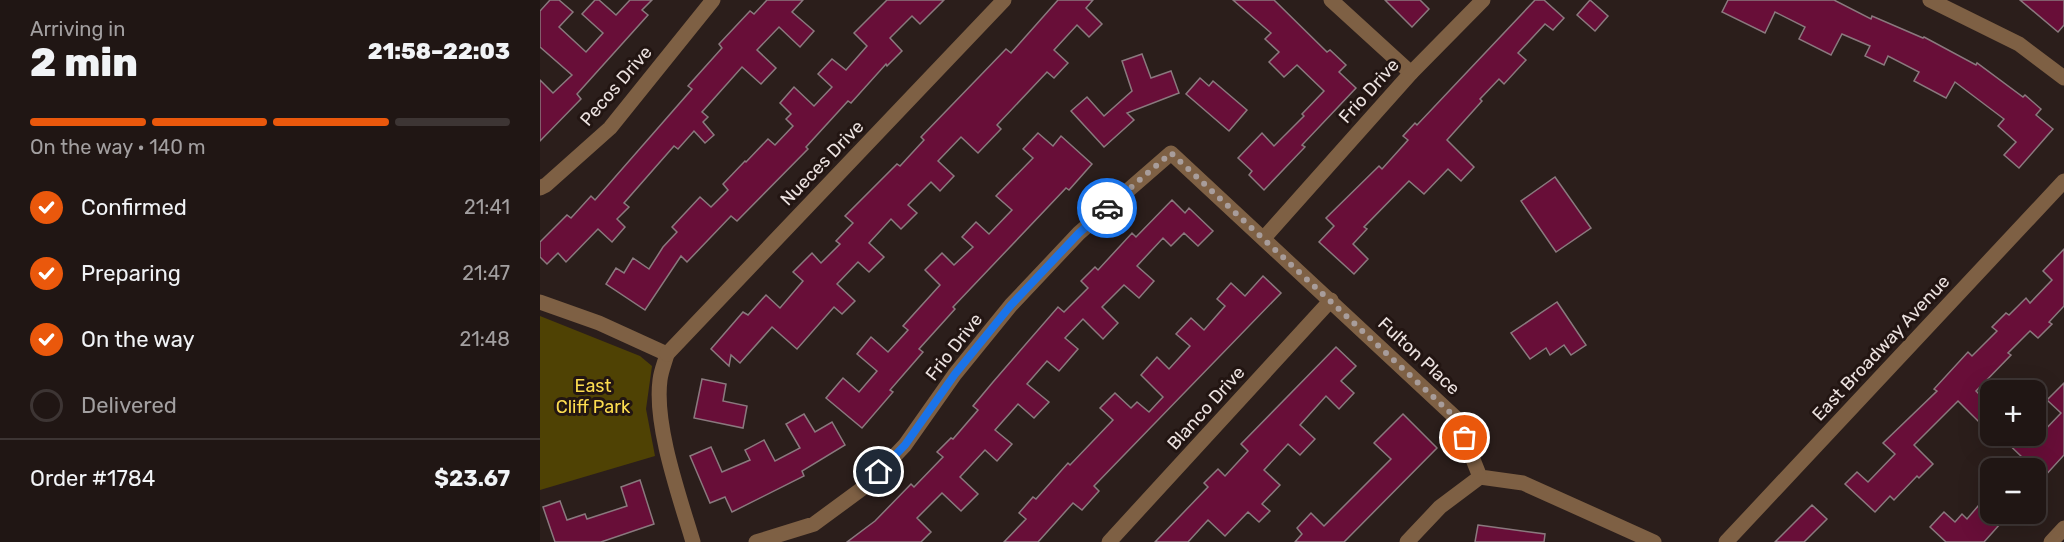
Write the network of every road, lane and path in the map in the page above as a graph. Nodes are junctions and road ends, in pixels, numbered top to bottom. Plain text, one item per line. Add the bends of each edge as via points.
1 (713, 0) edge
2 (1004, 0) edge
3 (1331, 0) edge
4 (1483, 0) edge
5 (1930, 0) edge
6 (1411, 73) junction
7 (2064, 78) edge
8 (1171, 153) joint
9 (2064, 181) edge
10 (540, 188) edge
11 (1264, 238) junction
12 (1331, 300) junction
13 (540, 302) edge
14 (667, 354) junction
15 (1480, 477) junction
16 (2064, 528) edge
17 (693, 542) edge
18 (756, 542) edge
19 (1109, 542) edge
20 (1407, 542) edge
21 (1654, 542) edge
22 (1726, 542) edge
23 (2051, 542) edge

1 - 10 street, Pecos Drive via 609,128
2 - 14 street, Nueces Drive
3 - 6 street
4 - 6 street, Frio Drive
5 - 7 street via 2019,44
6 - 11 street, Frio Drive
8 - 11 street, Fulton Place
8 - 18 street, Frio Drive via 1079,233 1011,305 905,445 867,485 814,525
9 - 22 street, East Broadway Avenue
11 - 12 street, Fulton Place
12 - 15 street, Fulton Place via 1457,419
12 - 19 street, Blanco Drive
13 - 14 street
14 - 17 street via 660,381 661,413 668,455
15 - 20 street via 1440,507
15 - 21 street via 1523,483
16 - 23 street

